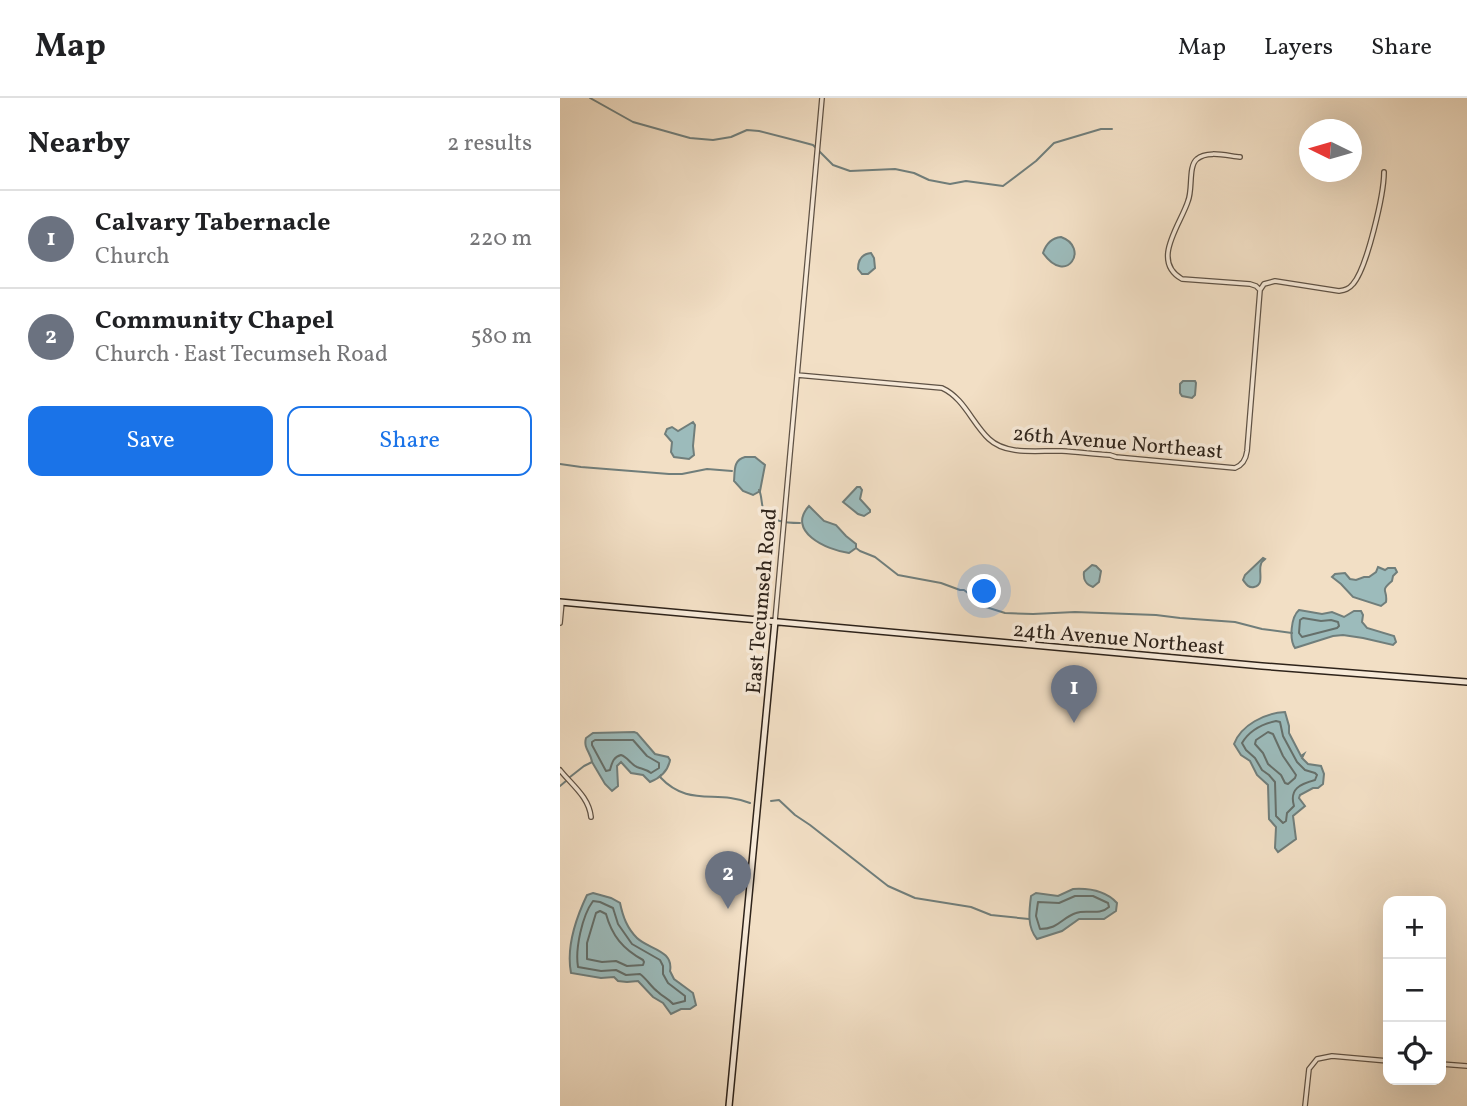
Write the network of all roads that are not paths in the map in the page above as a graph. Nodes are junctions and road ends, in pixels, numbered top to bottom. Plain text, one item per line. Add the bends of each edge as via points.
1 (822, 98) edge
2 (1240, 157) dead end
3 (1384, 172) dead end
4 (1260, 290) junction
5 (797, 375) junction
6 (561, 602) edge
7 (775, 621) junction
8 (560, 623) edge
9 (1467, 682) edge
10 (560, 770) edge
11 (591, 817) dead end
12 (1383, 1060) edge
13 (1446, 1064) edge
14 (1467, 1066) edge
15 (729, 1106) edge
16 (1305, 1106) edge

1 - 5 street, East Tecumseh Road
2 - 4 street via 1206,155 1191,165 1189,200 1168,257 1173,273 1182,279 1250,284
3 - 4 street via 1370,243 1354,284 1339,291 1270,281
4 - 5 street, 26th Avenue Northeast via 1247,451 1245,461 1235,468 1005,448 991,441 957,398 942,388
5 - 7 street, East Tecumseh Road
6 - 7 street, 24th Avenue Northeast
6 - 8 street
7 - 9 street, 24th Avenue Northeast
7 - 15 street, East Tecumseh Road
10 - 11 street via 587,802
12 - 16 street via 1317,1059 1309,1069
13 - 14 street

